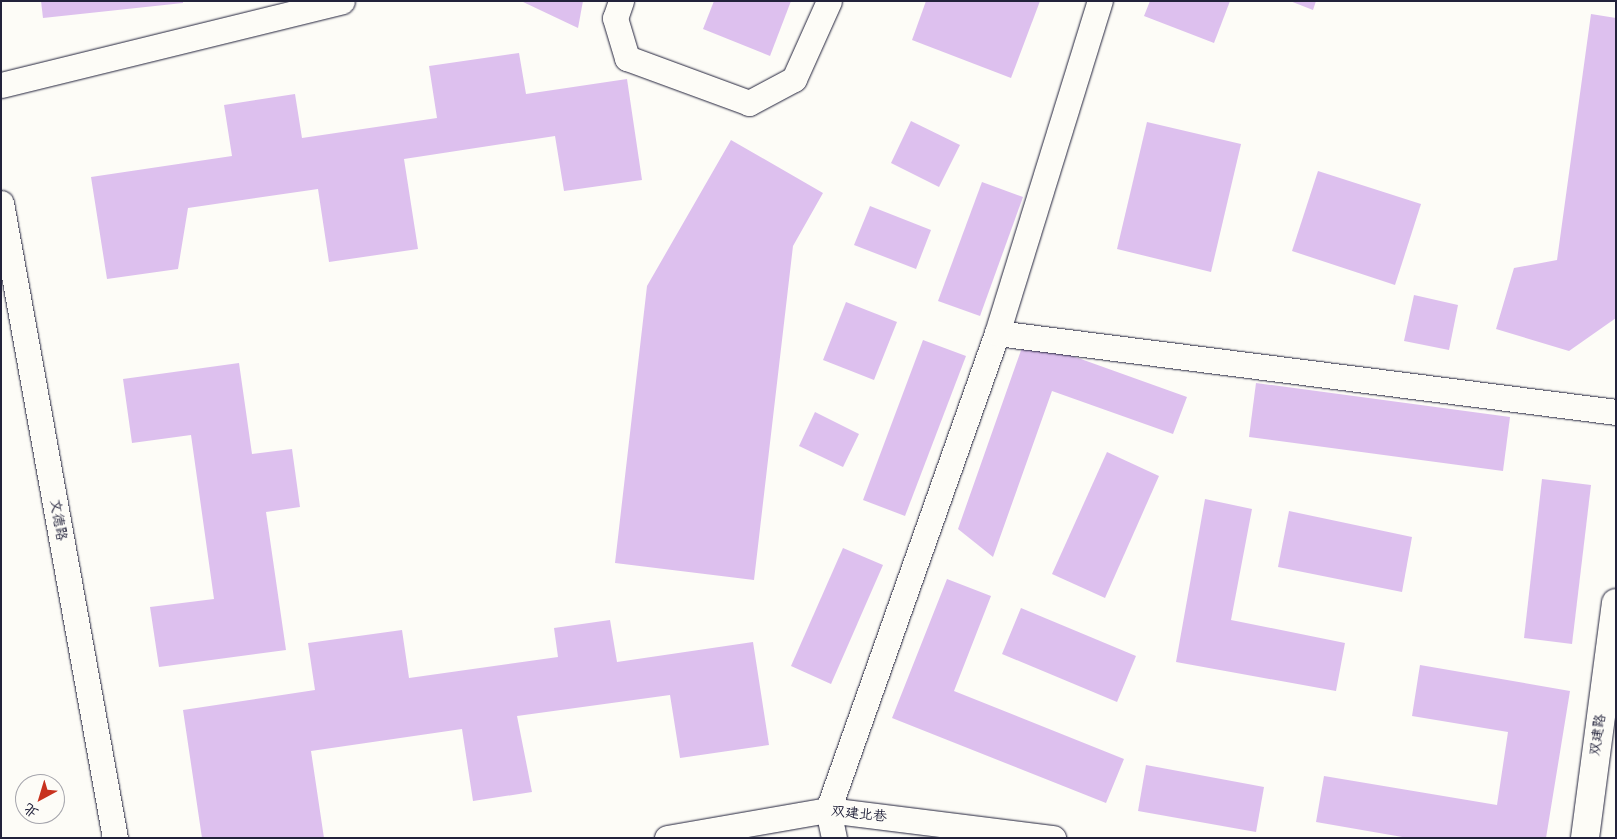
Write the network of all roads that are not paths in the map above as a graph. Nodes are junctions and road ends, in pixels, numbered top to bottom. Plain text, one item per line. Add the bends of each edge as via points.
1 (342, 1) edge
2 (621, 1) edge
3 (829, 1) edge
4 (1100, 1) edge
5 (1, 85) edge
6 (1, 203) edge
7 (997, 333) junction
8 (1616, 412) edge
9 (1616, 603) edge
10 (828, 810) junction
11 (115, 838) edge
12 (667, 838) edge
13 (834, 838) edge
14 (1053, 838) edge
15 (1585, 838) edge

1 - 5 street
2 - 3 street via 615,18 628,58 749,103 794,79
4 - 7 street
6 - 11 street, 文德路
7 - 8 street
7 - 10 street
9 - 15 street, 双建路
10 - 12 street, 双建北巷
10 - 13 street
10 - 14 street, 双建北巷

